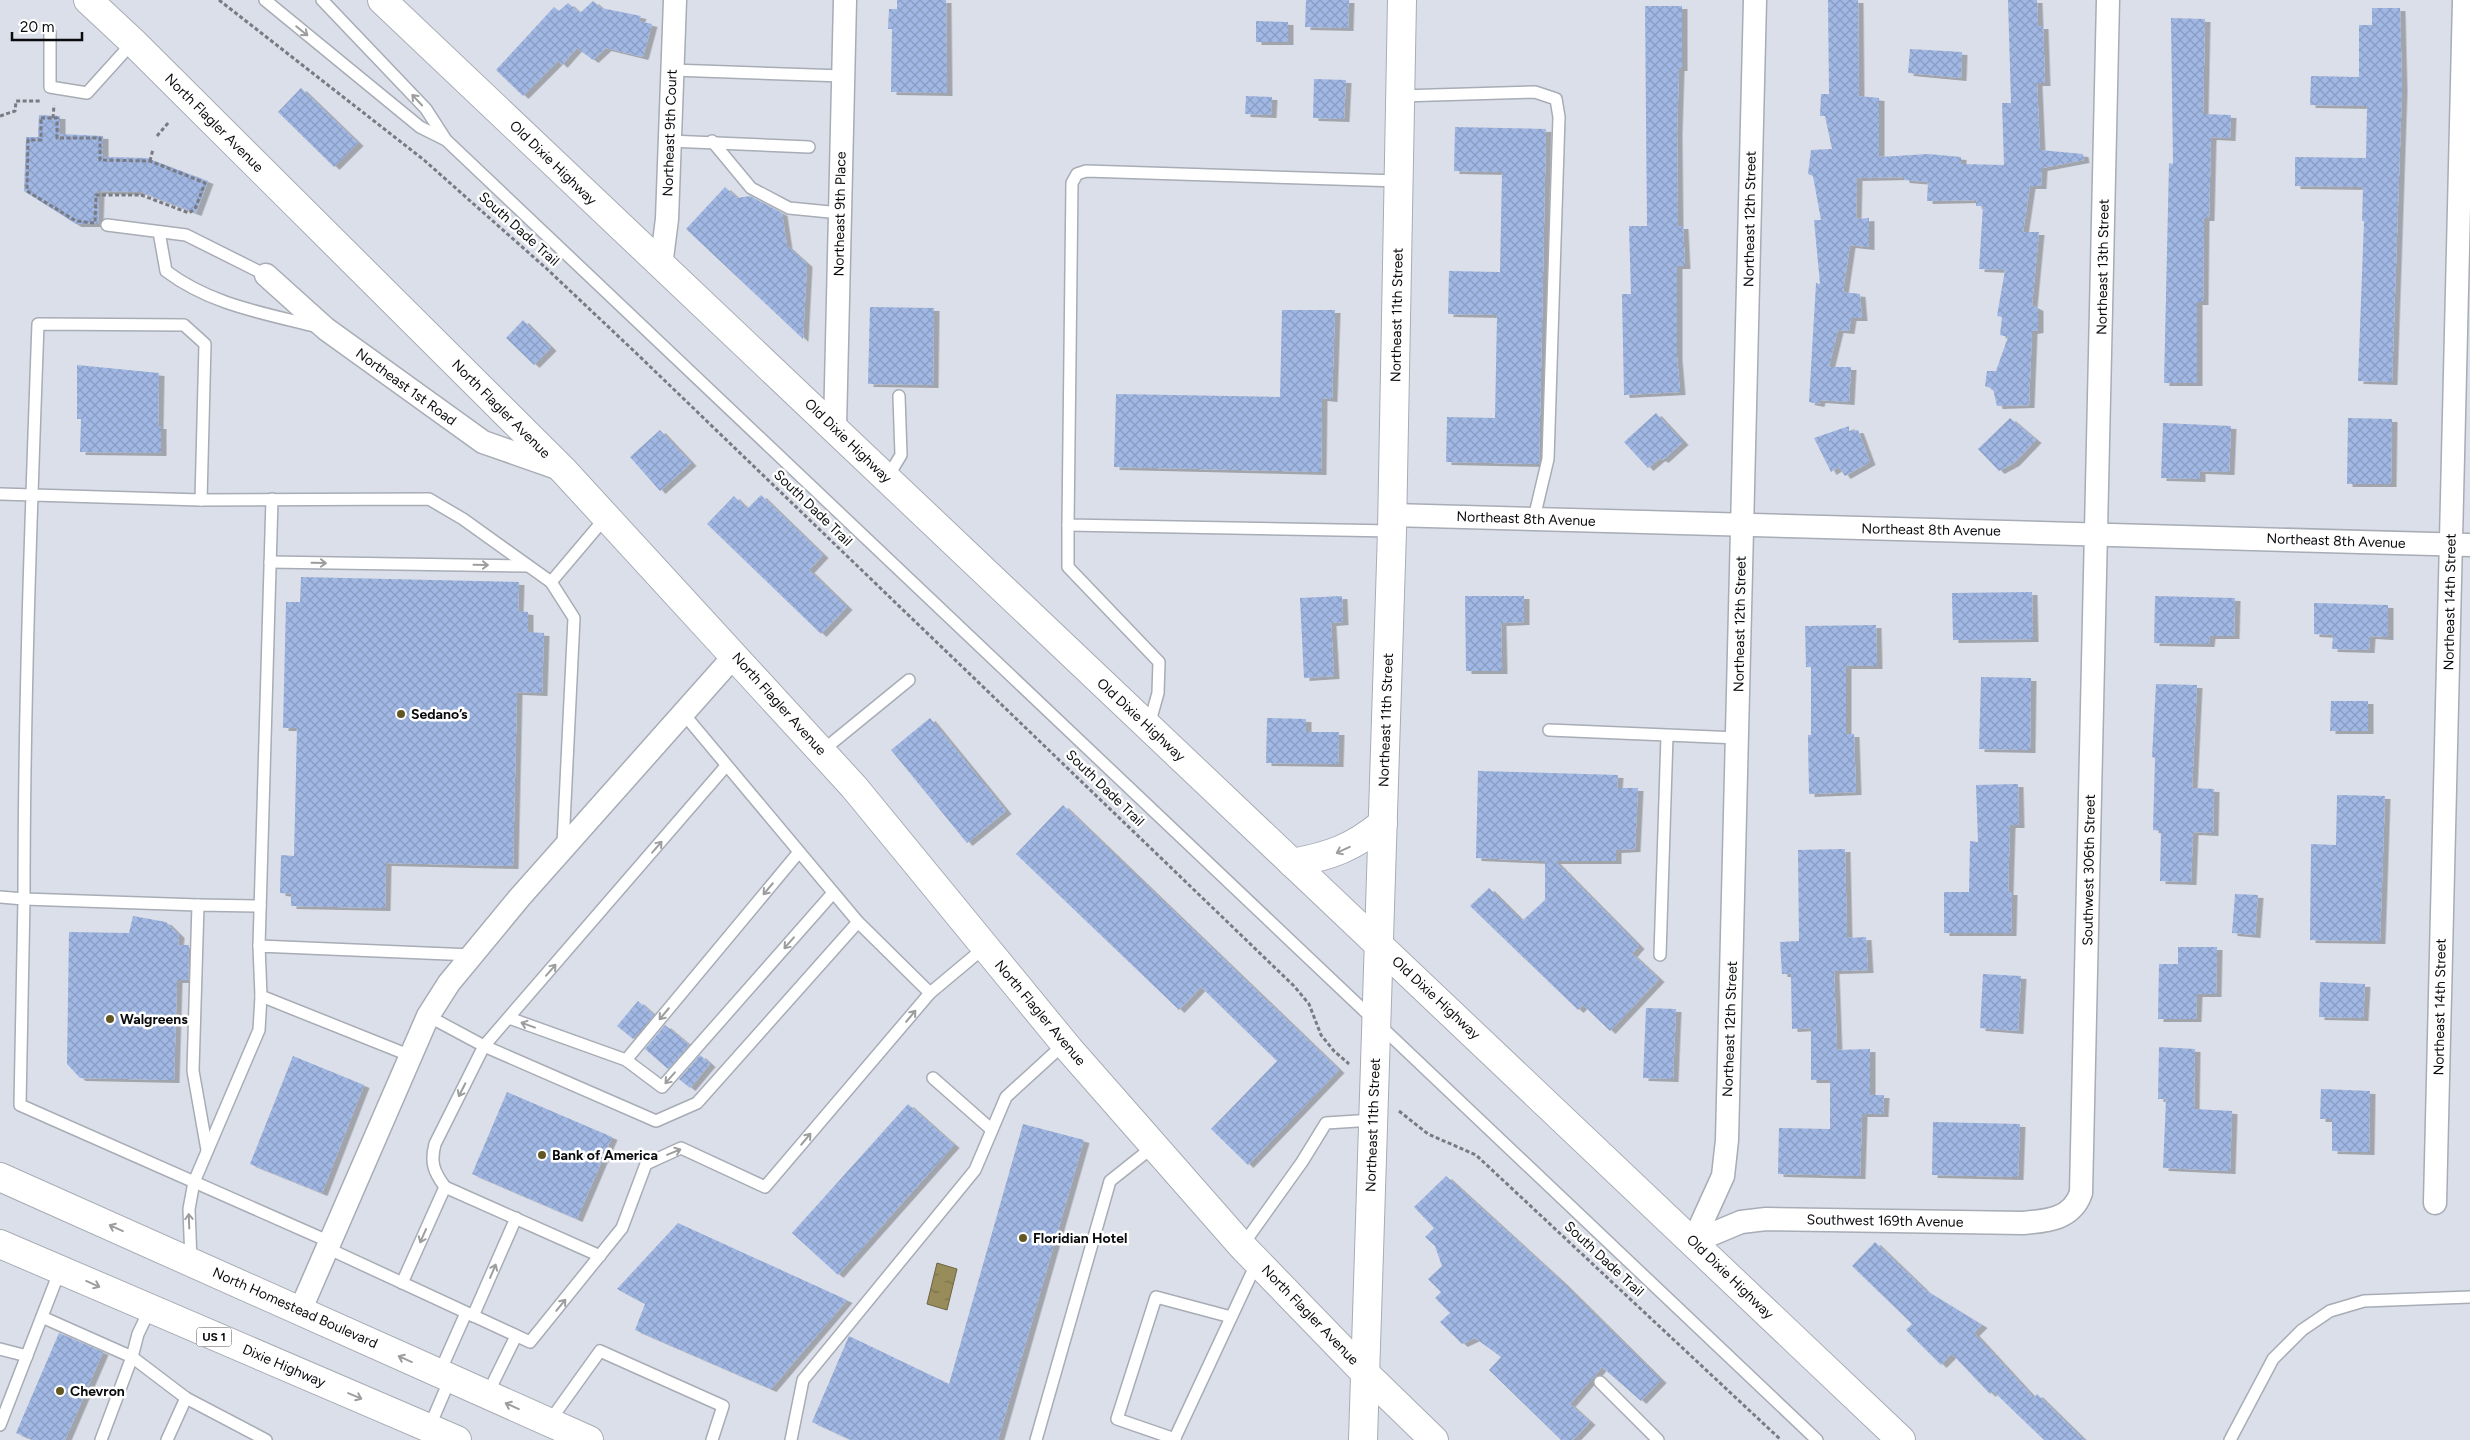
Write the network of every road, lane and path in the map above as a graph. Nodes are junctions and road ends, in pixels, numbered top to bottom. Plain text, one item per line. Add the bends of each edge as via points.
1 (88, 0) edge
2 (265, 0) edge
3 (322, 0) edge
4 (382, 0) edge
5 (675, 0) edge
6 (845, 0) edge
7 (1402, 0) edge
8 (1755, 0) edge
9 (2108, 0) edge
10 (2464, 0) edge
11 (221, 1) edge
12 (50, 33) dead end
13 (133, 42) junction
14 (672, 70) junction
15 (843, 76) junction
16 (1400, 96) junction
17 (44, 102) dead end
18 (54, 102) dead end
19 (0, 116) edge
20 (53, 118) junction
21 (169, 122) dead end
22 (157, 136) dead end
23 (446, 140) junction
24 (669, 141) junction
25 (712, 141) junction
26 (808, 147) dead end
27 (153, 150) dead end
28 (150, 161) junction
29 (1400, 180) junction
30 (840, 213) junction
31 (107, 225) dead end
32 (159, 232) junction
33 (661, 266) junction
34 (266, 275) joint
35 (326, 329) junction
36 (899, 396) dead end
37 (835, 427) junction
38 (564, 471) junction
39 (886, 479) junction
40 (0, 494) edge
41 (32, 494) junction
42 (272, 499) junction
43 (201, 500) junction
44 (606, 517) junction
45 (1534, 518) junction
46 (1392, 523) junction
47 (1068, 525) junction
48 (1742, 526) junction
49 (2097, 534) junction
50 (2460, 544) edge
51 (270, 562) junction
52 (528, 566) junction
53 (550, 582) junction
54 (735, 655) junction
55 (909, 680) dead end
56 (683, 713) junction
57 (1148, 727) junction
58 (1548, 730) dead end
59 (1667, 736) junction
60 (1738, 738) junction
61 (822, 751) junction
62 (726, 766) junction
63 (1383, 823) junction
64 (563, 849) junction
65 (799, 852) junction
66 (1292, 863) junction
67 (833, 893) junction
68 (0, 897) edge
69 (24, 898) junction
70 (198, 905) junction
71 (260, 906) junction
72 (858, 922) junction
73 (1379, 944) junction
74 (259, 946) junction
75 (985, 947) junction
76 (472, 955) junction
77 (1660, 955) dead end
78 (930, 993) junction
79 (261, 996) junction
80 (428, 1016) junction
81 (509, 1018) junction
82 (1376, 1022) junction
83 (1064, 1044) junction
84 (484, 1046) junction
85 (411, 1056) junction
86 (626, 1060) junction
87 (1354, 1067) dead end
88 (933, 1078) dead end
89 (1400, 1112) dead end
90 (1372, 1120) junction
91 (992, 1130) junction
92 (1155, 1146) junction
93 (208, 1150) junction
94 (0, 1177) edge
95 (194, 1182) junction
96 (445, 1188) junction
97 (2077, 1204) joint
98 (2435, 1204) dead end
99 (516, 1218) junction
100 (1693, 1242) junction
101 (0, 1244) edge
102 (329, 1245) junction
103 (1250, 1253) junction
104 (600, 1256) junction
105 (191, 1262) junction
106 (60, 1270) junction
107 (402, 1283) junction
108 (2470, 1297) edge
109 (150, 1309) junction
110 (300, 1311) junction
111 (470, 1314) junction
112 (42, 1317) junction
113 (1231, 1317) junction
114 (516, 1336) junction
115 (0, 1349) edge
116 (27, 1356) junction
117 (132, 1357) junction
118 (1366, 1374) junction
119 (444, 1376) junction
120 (1600, 1382) dead end
121 (487, 1395) junction
122 (186, 1398) junction
123 (548, 1422) junction
124 (0, 1425) edge
125 (442, 1437) edge
126 (1175, 1439) edge
127 (101, 1440) edge
128 (167, 1440) edge
129 (266, 1440) edge
130 (589, 1440) edge
131 (712, 1440) edge
132 (791, 1440) edge
133 (1036, 1440) edge
134 (1363, 1440) edge
135 (1434, 1440) edge
136 (1658, 1440) edge
137 (1781, 1440) edge
138 (1817, 1440) edge
139 (1901, 1440) edge
140 (2230, 1440) edge

1 - 13 main road, North Flagler Avenue
2 -> 23 lane via 420,127
23 -> 3 lane via 426,109
4 - 33 main road, Old Dixie Highway
5 - 14 street, Northeast 9th Court
6 - 15 street, Northeast 9th Place
7 - 16 main road, Northeast 11th Street
8 - 48 street, Northeast 12th Street
9 - 49 street, Northeast 13th Street
10 - 50 street, Northeast 14th Street
11 - 87 path, South Dade Trail via 424,160 547,269 1294,986 1309,1004 1327,1044
12 - 13 lane via 50,87 87,93
13 - 38 main road, North Flagler Avenue
14 - 15 lane
14 - 24 street, Northeast 9th Court
15 - 30 street, Northeast 9th Place
16 - 29 main road, Northeast 11th Street
16 - 45 lane via 1535,92 1556,99 1559,117 1548,458
17 - 19 path via 16,101 15,111
18 - 20 path
20 - 28 path via 57,118 57,138 100,138 100,160
20 - 28 path via 41,118 40,140 28,140 27,191 76,222 96,222 96,195 141,195 189,213 195,209 205,183
21 - 22 path
23 - 82 lane
24 - 25 lane
24 - 33 street, Northeast 9th Court via 667,219
25 - 26 lane
25 - 30 lane via 751,188 789,208
27 - 28 path
29 - 46 main road, Northeast 11th Street
29 - 47 lane via 1086,171 1077,174 1072,183
30 - 37 street, Northeast 9th Place
31 - 32 lane
32 - 34 lane via 186,235
32 - 35 lane via 166,271 182,283 246,310
33 - 37 main road, Old Dixie Highway
34 - 35 street, Northeast 1st Road
35 - 38 street, Northeast 1st Road via 483,442
36 - 39 lane via 901,456
37 - 39 main road, Old Dixie Highway
38 - 44 main road, North Flagler Avenue
39 - 57 main road, Old Dixie Highway
40 - 41 lane
41 - 43 lane
41 - 43 lane via 38,324 184,325 205,344
41 - 69 lane
42 - 43 lane
42 - 51 lane
42 - 52 lane via 429,499
44 - 53 lane
44 - 54 main road, North Flagler Avenue
45 - 46 street, Northeast 8th Avenue
45 - 48 street, Northeast 8th Avenue
46 - 47 lane
46 - 63 main road, Northeast 11th Street
47 - 57 lane via 1068,567 1159,662 1158,693
48 - 49 street, Northeast 8th Avenue
48 - 60 street, Northeast 12th Street
49 - 50 street, Northeast 8th Avenue
49 - 97 street, Southwest 306th Street via 2083,1179
50 - 98 street, Northeast 14th Street
51 -> 52 lane
51 - 71 lane
52 - 53 lane
53 - 64 lane via 574,618
54 - 56 street
54 - 61 main road, North Flagler Avenue
55 - 61 lane
56 - 62 lane
56 - 64 street
57 - 66 main road, Old Dixie Highway
58 - 59 lane
59 - 60 lane
59 - 77 lane
60 - 100 street, Northeast 12th Street via 1726,1159 1723,1176
61 - 75 main road, North Flagler Avenue
62 - 65 lane
81 -> 62 lane
63 -> 66 main road via 1338,853
63 - 73 main road, Northeast 11th Street
64 - 76 street
65 - 67 lane
65 -> 86 lane
66 - 73 main road, Old Dixie Highway
67 - 72 lane
67 -> 86 lane via 662,1087
68 - 69 lane
69 - 70 lane
69 - 95 lane via 20,1105
70 - 71 lane
70 - 93 lane via 194,1071
71 - 74 lane
72 - 78 lane
72 - 84 lane via 697,1103 656,1121
73 - 82 main road, Northeast 11th Street
73 - 100 main road, Old Dixie Highway
74 - 76 lane
74 - 79 lane
75 - 78 lane
75 - 83 main road, North Flagler Avenue
76 - 80 street
104 -> 78 lane via 622,1228 646,1164 681,1148 765,1187
79 - 85 lane
79 - 93 lane via 259,1030
80 - 84 lane
80 - 85 street
81 - 84 lane
86 -> 81 lane
82 - 90 main road, Northeast 11th Street
82 - 138 lane
83 - 91 lane via 1006,1097
83 - 92 main road, North Flagler Avenue
84 -> 96 lane via 433,1150 433,1170
85 - 102 street
88 - 91 lane
89 - 137 path, South Dade Trail via 1428,1134 1476,1155
90 - 103 lane via 1326,1123
90 - 118 main road, Northeast 11th Street
91 - 132 lane via 975,1170 803,1380
92 - 103 main road, North Flagler Avenue
92 - 133 lane via 1110,1181
93 - 95 lane
105 -> 94 main road, North Homestead Boulevard
95 - 102 lane
105 -> 95 lane via 189,1209
96 - 99 lane
96 -> 107 lane
97 - 100 street, Southwest 169th Avenue via 2063,1215 2023,1223 1766,1219 1741,1222
99 - 104 lane
111 -> 99 lane
100 - 139 main road, Old Dixie Highway
101 - 106 main road, Dixie Highway / US 1
102 - 107 lane
102 - 110 street
103 - 113 lane
103 - 118 main road, North Flagler Avenue
114 -> 104 lane via 530,1342
105 - 110 main road, North Homestead Boulevard
106 -> 109 main road, Dixie Highway / US 1
106 - 112 lane
107 - 111 lane
108 - 140 lane via 2364,1300 2330,1311 2302,1330 2273,1359
109 - 117 lane
109 -> 125 main road, Dixie Highway / US 1
119 -> 110 main road, North Homestead Boulevard
111 - 114 lane
111 - 119 lane
112 - 116 lane
112 - 117 lane
113 - 126 lane
113 - 126 lane via 1156,1297 1117,1419
114 - 121 lane
115 - 116 lane
116 - 124 lane
117 - 122 lane
117 - 127 lane
118 - 134 main road, Northeast 11th Street
118 - 135 main road, North Flagler Avenue
119 - 121 main road, North Homestead Boulevard
119 - 125 lane
120 - 136 lane
123 -> 121 main road, North Homestead Boulevard
122 - 128 lane
122 - 129 lane
123 - 130 main road, North Homestead Boulevard
123 - 131 lane via 600,1351 723,1406

